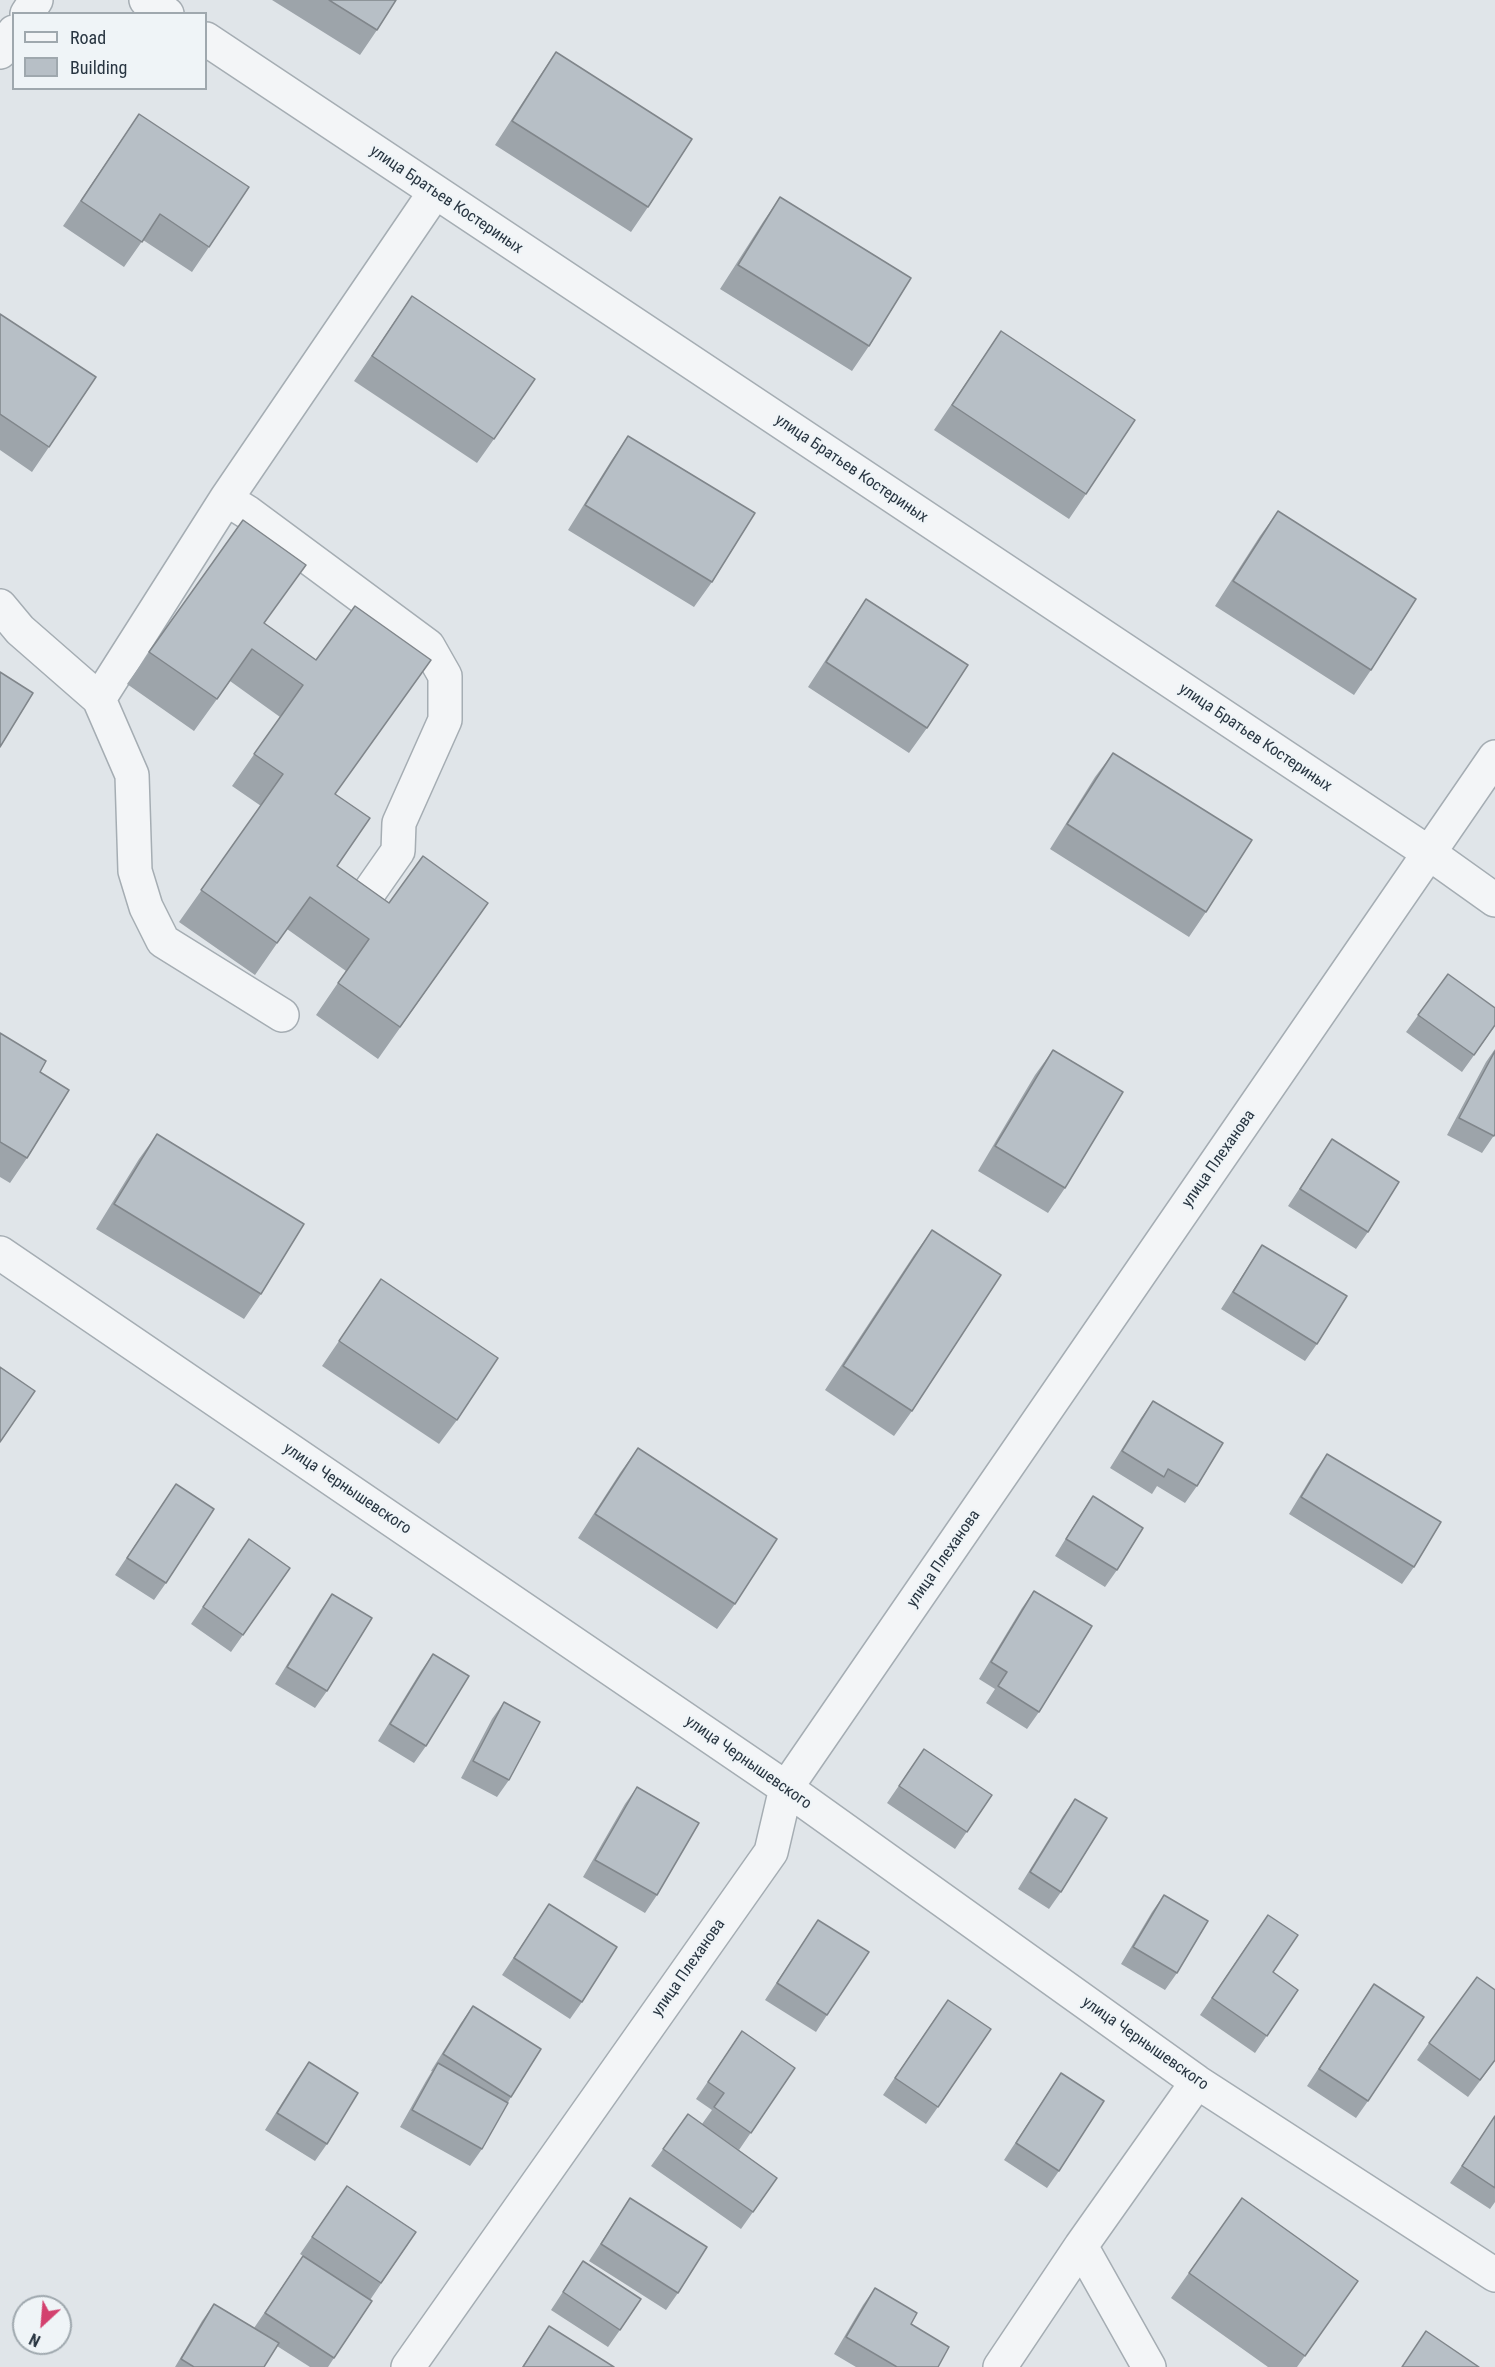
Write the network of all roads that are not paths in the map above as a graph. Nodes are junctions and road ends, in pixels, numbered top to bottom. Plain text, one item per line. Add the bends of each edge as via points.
1 (147, 0) edge
2 (164, 12) edge
3 (12, 36) edge
4 (207, 40) edge
5 (0, 52) edge
6 (435, 192) junction
7 (226, 499) junction
8 (0, 606) edge
9 (99, 699) junction
10 (1495, 757) edge
11 (1429, 854) junction
12 (370, 891) edge
13 (1495, 900) edge
14 (282, 1015) dead end
15 (0, 1253) edge
16 (786, 1788) junction
17 (1197, 2082) junction
18 (1081, 2246) junction
19 (1495, 2275) edge
20 (408, 2367) edge
21 (1000, 2367) edge
22 (1149, 2367) edge

1 - 2 street
3 - 5 street
4 - 6 street, улица Братьев Костериных
6 - 7 street
6 - 11 street, улица Братьев Костериных
7 - 9 street
7 - 12 street via 428,646 445,676 445,720 399,823 398,851
8 - 9 street via 20,630
9 - 14 street via 132,775 135,870 146,907 163,941
10 - 11 street, улица Плеханова
11 - 13 street, улица Братьев Костериных
11 - 16 street, улица Плеханова
15 - 16 street, улица Чернышевского
16 - 17 street, улица Чернышевского
16 - 20 street, улица Плеханова via 771,1852
17 - 18 street
17 - 19 street, улица Чернышевского
18 - 21 street
18 - 22 street

